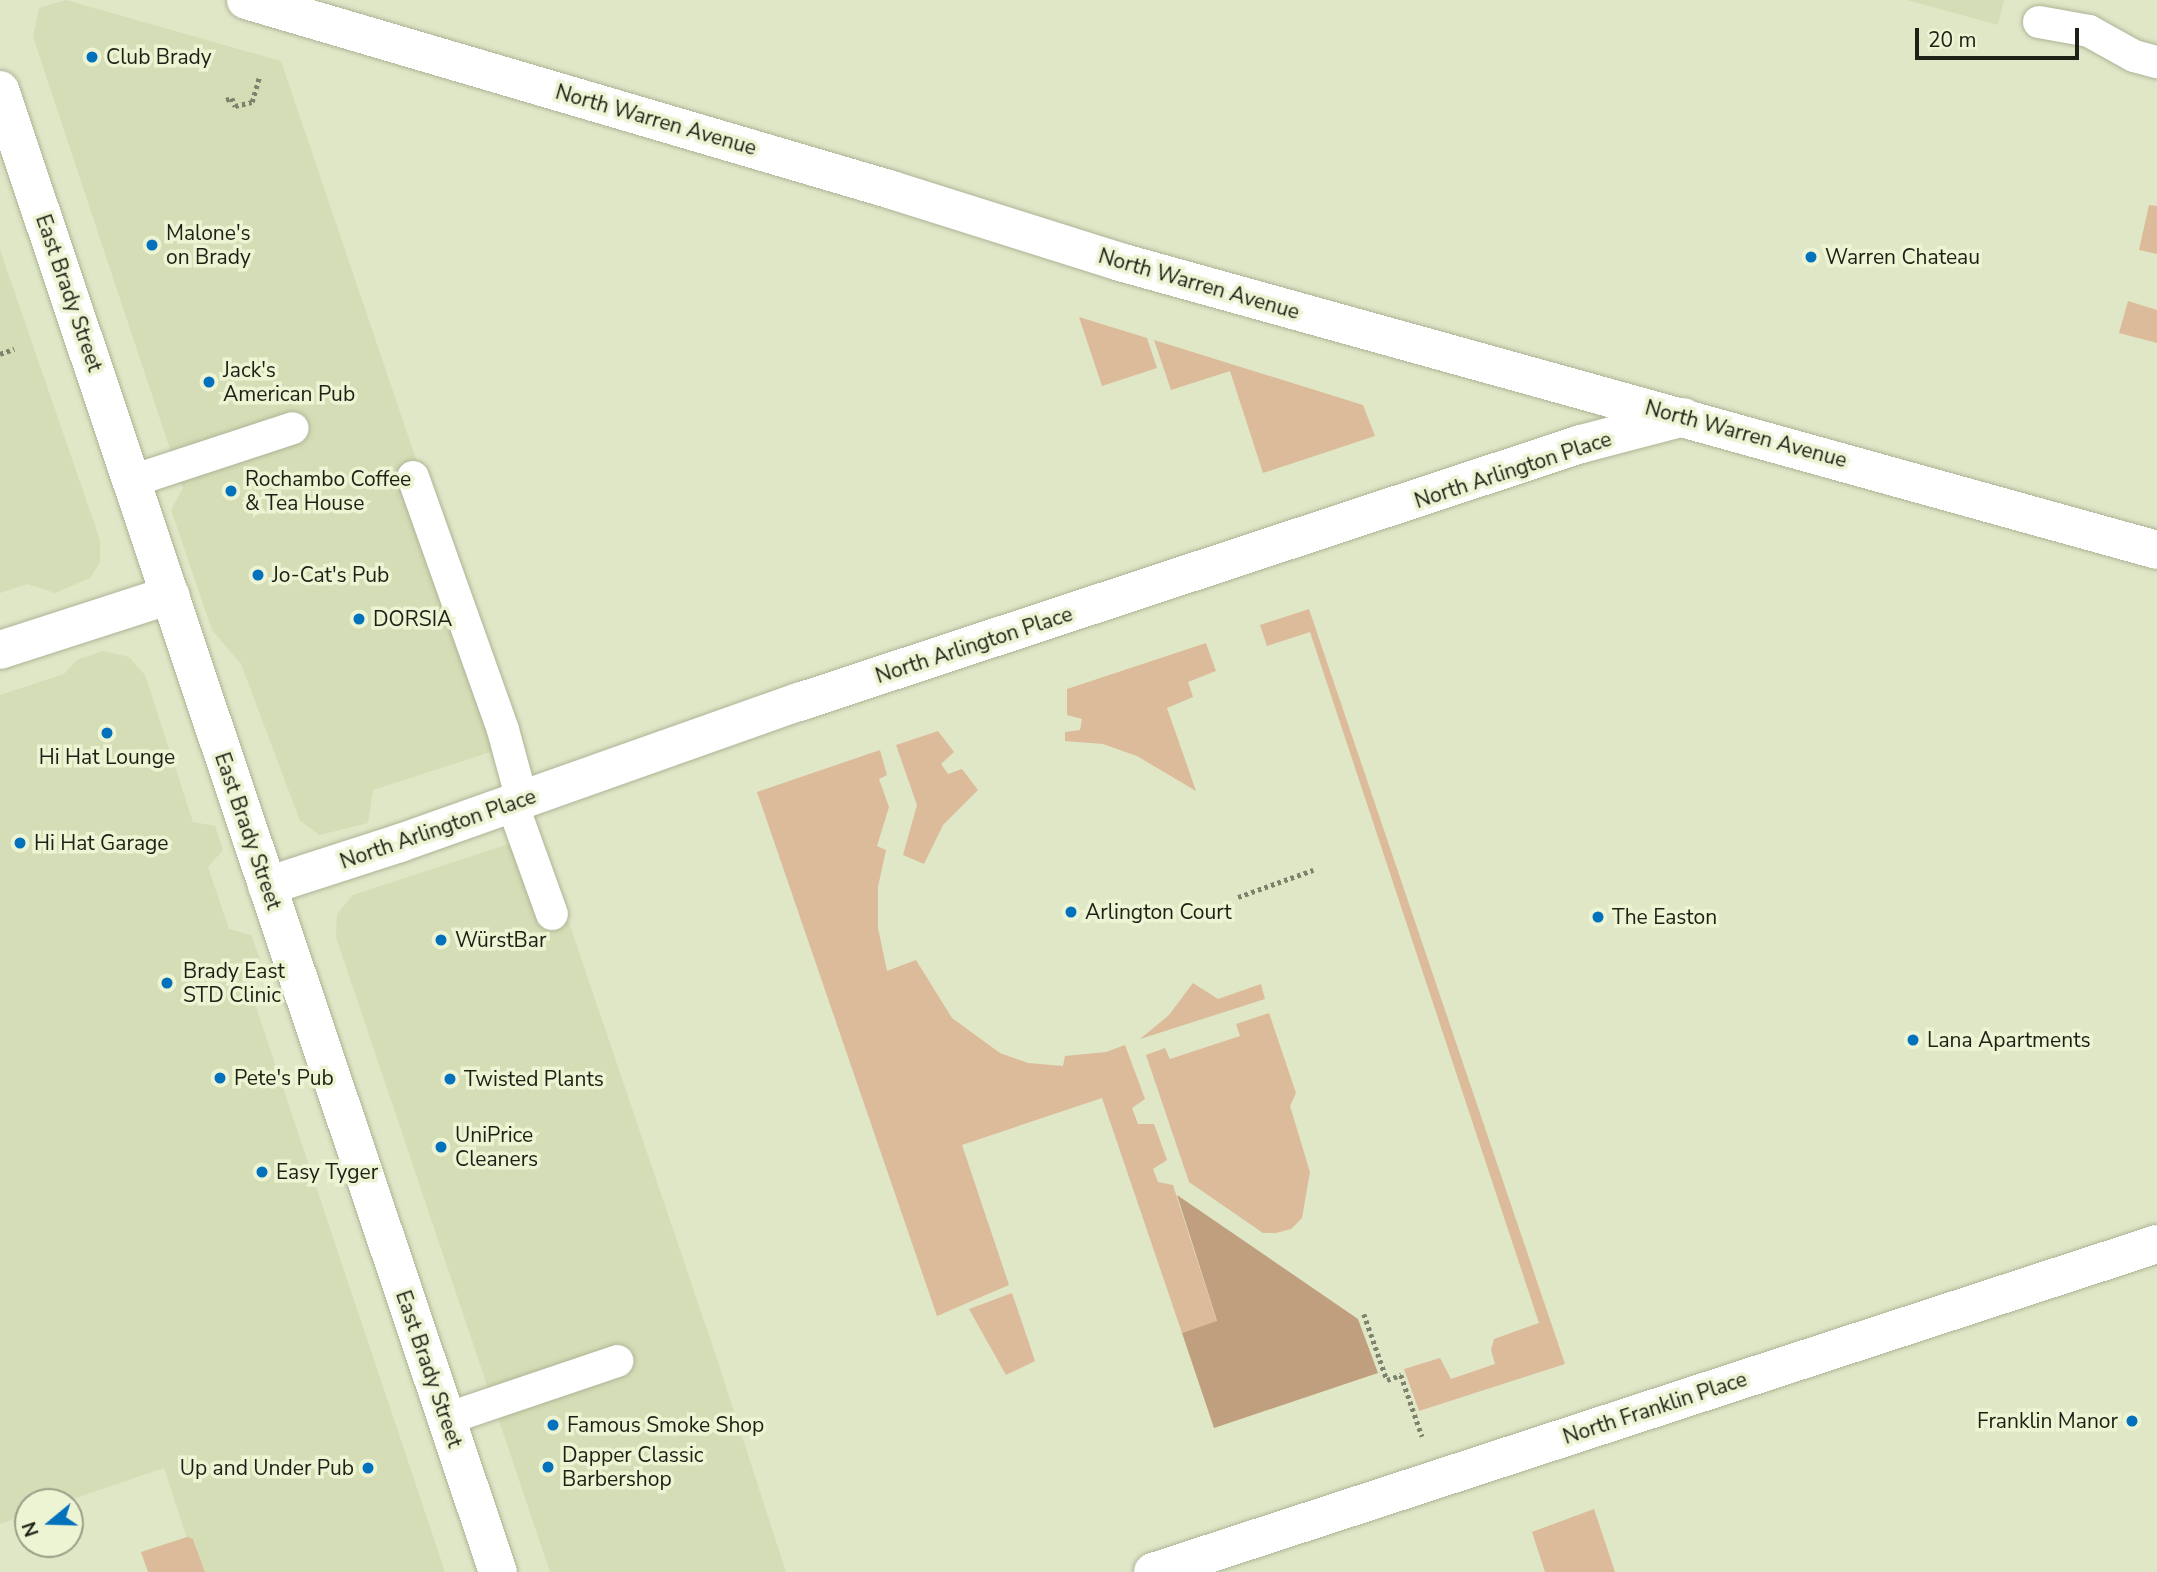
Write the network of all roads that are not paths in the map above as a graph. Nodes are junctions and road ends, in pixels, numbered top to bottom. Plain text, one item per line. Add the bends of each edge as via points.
1 (246, 0) edge
2 (2039, 22) dead end
3 (2157, 62) edge
4 (0, 90) edge
5 (1685, 417) junction
6 (293, 428) dead end
7 (413, 477) dead end
8 (132, 481) junction
9 (2157, 550) edge
10 (170, 595) junction
11 (0, 650) edge
12 (517, 802) junction
13 (267, 886) junction
14 (552, 914) dead end
15 (2157, 1244) edge
16 (617, 1361) dead end
17 (446, 1419) junction
18 (498, 1572) edge
19 (1153, 1572) edge

1 - 5 street, North Warren Avenue via 1121,262
2 - 3 lane via 2088,31
4 - 8 street, East Brady Street
5 - 9 street, North Warren Avenue
5 - 12 street, North Arlington Place via 1581,444 799,702
6 - 8 lane
7 - 12 lane via 503,730
8 - 10 street, East Brady Street
10 - 11 street
10 - 13 street, East Brady Street
12 - 13 street, North Arlington Place
12 - 14 lane
13 - 17 street, East Brady Street
15 - 19 street, North Franklin Place
16 - 17 lane
17 - 18 street, East Brady Street

